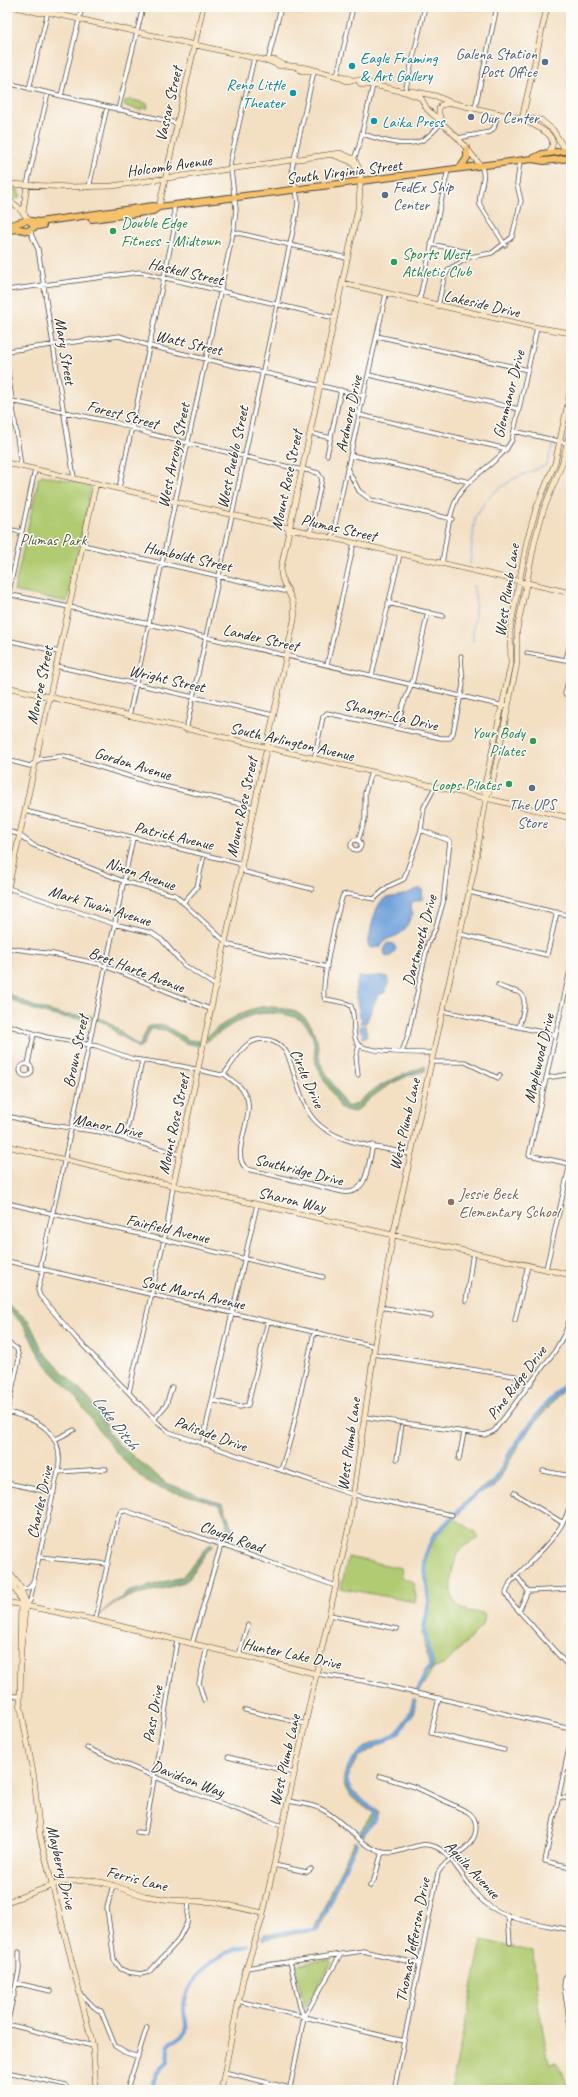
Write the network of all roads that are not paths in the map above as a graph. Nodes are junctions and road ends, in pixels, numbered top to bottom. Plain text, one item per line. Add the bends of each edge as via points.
1 (16, 7) edge
2 (36, 7) edge
3 (82, 7) edge
4 (143, 7) edge
5 (203, 7) edge
6 (280, 7) edge
7 (352, 7) edge
8 (424, 7) edge
9 (497, 7) edge
10 (547, 7) edge
11 (48, 9) edge
12 (79, 19) junction
13 (136, 32) junction
14 (194, 45) junction
15 (254, 58) junction
16 (268, 61) junction
17 (314, 71) junction
18 (337, 76) junction
19 (7, 83) edge
20 (373, 85) junction
21 (29, 89) junction
22 (405, 92) junction
23 (48, 94) junction
24 (431, 95) junction
25 (61, 96) junction
26 (440, 98) junction
27 (452, 103) junction
28 (425, 105) junction
29 (107, 107) junction
30 (440, 107) junction
31 (475, 108) junction
32 (118, 110) junction
33 (432, 112) junction
34 (498, 113) junction
35 (522, 119) junction
36 (176, 123) junction
37 (442, 123) junction
38 (452, 132) junction
39 (362, 134) junction
40 (458, 138) junction
41 (467, 149) junction
42 (568, 150) edge
43 (548, 153) junction
44 (333, 155) junction
45 (571, 158) edge
46 (354, 159) junction
47 (532, 159) junction
48 (294, 161) junction
49 (520, 161) junction
50 (481, 166) junction
51 (460, 168) junction
52 (231, 170) junction
53 (448, 170) junction
54 (164, 179) junction
55 (360, 181) junction
56 (7, 184) edge
57 (27, 185) junction
58 (89, 187) junction
59 (296, 190) junction
60 (24, 198) junction
61 (235, 198) junction
62 (9, 200) edge
63 (174, 206) junction
64 (159, 207) junction
65 (23, 213) junction
66 (30, 224) junction
67 (7, 226) edge
68 (7, 230) edge
69 (234, 232) junction
70 (431, 244) junction
71 (290, 245) junction
72 (505, 245) junction
73 (470, 257) junction
74 (347, 258) junction
75 (164, 278) junction
76 (342, 283) junction
77 (43, 285) junction
78 (7, 290) edge
79 (221, 291) junction
80 (386, 294) junction
81 (419, 302) junction
82 (278, 304) junction
83 (438, 306) junction
84 (334, 318) junction
85 (537, 328) junction
86 (571, 333) edge
87 (377, 336) junction
88 (53, 345) junction
89 (150, 346) junction
90 (7, 351) edge
91 (206, 359) junction
92 (7, 364) edge
93 (528, 370) junction
94 (263, 372) junction
95 (369, 375) junction
96 (320, 385) junction
97 (571, 389) edge
98 (341, 390) junction
99 (364, 396) junction
100 (7, 400) edge
101 (12, 401) junction
102 (519, 410) junction
103 (63, 412) junction
104 (360, 415) junction
105 (571, 427) edge
106 (132, 428) junction
107 (514, 431) junction
108 (310, 432) junction
109 (331, 438) junction
110 (560, 441) junction
111 (188, 443) junction
112 (569, 443) edge
113 (507, 449) junction
114 (327, 455) dead end
115 (351, 455) junction
116 (245, 456) junction
117 (7, 464) edge
118 (21, 466) junction
119 (302, 469) junction
120 (35, 470) junction
121 (348, 470) junction
122 (74, 478) junction
123 (470, 482) junction
124 (96, 483) junction
125 (119, 488) junction
126 (175, 501) junction
127 (232, 515) junction
128 (452, 519) junction
129 (7, 529) edge
130 (289, 529) junction
131 (22, 532) junction
132 (310, 534) junction
133 (332, 538) junction
134 (354, 544) junction
135 (83, 545) junction
136 (400, 554) junction
137 (162, 562) junction
138 (442, 563) junction
139 (219, 576) junction
140 (519, 581) junction
141 (526, 583) junction
142 (288, 589) junction
143 (571, 593) edge
144 (8, 594) edge
145 (7, 600) edge
146 (388, 603) junction
147 (69, 607) junction
148 (428, 612) junction
149 (443, 616) dead end
150 (149, 624) junction
151 (206, 637) junction
152 (571, 639) edge
153 (7, 640) edge
154 (59, 652) junction
155 (527, 653) dead end
156 (286, 655) junction
157 (461, 656) dead end
158 (566, 660) junction
159 (571, 661) edge
160 (327, 665) junction
161 (56, 666) junction
162 (571, 669) edge
163 (372, 675) junction
164 (136, 683) junction
165 (411, 684) junction
166 (7, 688) edge
167 (565, 694) dead end
168 (193, 696) junction
169 (461, 696) junction
170 (49, 697) junction
171 (502, 705) junction
172 (508, 707) junction
173 (273, 715) junction
174 (129, 716) junction
175 (397, 728) junction
176 (186, 730) junction
177 (266, 748) junction
178 (314, 759) junction
179 (7, 760) edge
180 (35, 762) junction
181 (371, 772) junction
182 (435, 787) junction
183 (486, 799) junction
184 (254, 807) junction
185 (25, 811) junction
186 (571, 818) edge
187 (421, 830) junction
188 (7, 831) edge
189 (19, 835) junction
190 (133, 838) junction
191 (358, 841) dead end
192 (204, 855) junction
193 (242, 868) junction
194 (123, 881) junction
195 (312, 889) dead end
196 (8, 891) edge
197 (469, 892) junction
198 (183, 903) junction
199 (557, 912) junction
200 (571, 916) edge
201 (114, 924) junction
202 (460, 934) junction
203 (225, 943) junction
204 (7, 948) edge
205 (105, 966) junction
206 (571, 966) edge
207 (327, 967) junction
208 (498, 985) dead end
209 (216, 986) junction
210 (210, 1009) junction
211 (443, 1010) junction
212 (7, 1025) edge
213 (519, 1027) junction
214 (34, 1034) junction
215 (556, 1035) junction
216 (88, 1045) junction
217 (359, 1045) junction
218 (402, 1052) junction
219 (433, 1053) junction
220 (142, 1061) junction
221 (432, 1062) junction
222 (28, 1064) dead end
223 (197, 1070) junction
224 (224, 1074) junction
225 (571, 1074) edge
226 (358, 1075) dead end
227 (500, 1075) dead end
228 (546, 1078) junction
229 (7, 1116) edge
230 (71, 1128) junction
231 (125, 1139) junction
232 (373, 1145) junction
233 (7, 1146) edge
234 (180, 1154) junction
235 (411, 1154) junction
236 (571, 1159) edge
237 (64, 1160) junction
238 (570, 1164) junction
239 (173, 1186) junction
240 (7, 1203) edge
241 (257, 1205) junction
242 (52, 1214) junction
243 (393, 1235) junction
244 (164, 1240) junction
245 (473, 1252) junction
246 (245, 1258) junction
247 (7, 1261) edge
248 (528, 1265) junction
249 (41, 1268) junction
250 (546, 1269) junction
251 (571, 1275) edge
252 (323, 1276) dead end
253 (152, 1294) junction
254 (466, 1301) dead end
255 (380, 1307) junction
256 (232, 1313) junction
257 (571, 1315) edge
258 (431, 1316) dead end
259 (515, 1320) dead end
260 (268, 1321) junction
261 (314, 1332) junction
262 (7, 1342) edge
263 (374, 1346) junction
264 (373, 1354) junction
265 (530, 1385) junction
266 (172, 1387) dead end
267 (129, 1392) junction
268 (212, 1400) junction
269 (7, 1412) edge
270 (365, 1417) junction
271 (154, 1419) junction
272 (402, 1422) junction
273 (74, 1430) dead end
274 (464, 1432) junction
275 (54, 1440) junction
276 (202, 1444) junction
277 (397, 1459) dead end
278 (459, 1459) dead end
279 (106, 1469) dead end
280 (281, 1470) junction
281 (543, 1471) dead end
282 (58, 1472) junction
283 (571, 1476) edge
284 (7, 1483) edge
285 (54, 1493) junction
286 (514, 1493) dead end
287 (354, 1495) junction
288 (571, 1503) edge
289 (452, 1515) dead end
290 (563, 1523) junction
291 (221, 1545) junction
292 (39, 1557) junction
293 (108, 1564) junction
294 (7, 1574) edge
295 (516, 1575) junction
296 (34, 1579) junction
297 (336, 1586) junction
298 (18, 1588) junction
299 (571, 1589) edge
300 (528, 1592) junction
301 (8, 1602) edge
302 (24, 1605) junction
303 (519, 1611) junction
304 (330, 1615) junction
305 (95, 1620) junction
306 (248, 1625) dead end
307 (397, 1629) dead end
308 (176, 1640) junction
309 (192, 1644) junction
310 (207, 1647) junction
311 (240, 1655) junction
312 (571, 1669) edge
313 (317, 1674) junction
314 (7, 1696) edge
315 (20, 1696) junction
316 (439, 1698) junction
317 (204, 1700) dead end
318 (245, 1710) dead end
319 (306, 1724) junction
320 (571, 1729) edge
321 (571, 1739) edge
322 (87, 1748) dead end
323 (504, 1750) dead end
324 (228, 1757) dead end
325 (294, 1773) junction
326 (380, 1776) dead end
327 (153, 1778) junction
328 (558, 1797) junction
329 (571, 1799) edge
330 (288, 1801) junction
331 (282, 1826) junction
332 (137, 1832) dead end
333 (382, 1852) junction
334 (450, 1860) junction
335 (274, 1865) junction
336 (571, 1867) edge
337 (311, 1870) dead end
338 (113, 1885) junction
339 (52, 1886) junction
340 (370, 1886) dead end
341 (189, 1900) junction
342 (7, 1902) edge
343 (263, 1914) junction
344 (508, 1915) junction
345 (571, 1930) edge
346 (510, 1943) dead end
347 (19, 1952) dead end
348 (341, 1954) junction
349 (290, 1962) junction
350 (420, 1964) junction
351 (246, 1968) junction
352 (571, 1971) edge
353 (16, 1984) junction
354 (51, 1991) dead end
355 (7, 1994) edge
356 (80, 1995) junction
357 (14, 1996) junction
358 (238, 2001) junction
359 (304, 2017) junction
360 (7, 2025) edge
361 (147, 2027) dead end
362 (571, 2033) edge
363 (404, 2041) junction
364 (93, 2046) junction
365 (138, 2056) junction
366 (7, 2072) edge
367 (224, 2072) junction
368 (66, 2085) dead end
369 (290, 2088) junction
370 (96, 2090) edge
371 (126, 2090) edge
372 (221, 2090) edge
373 (298, 2090) edge
374 (394, 2090) edge

1 - 11 street via 40,13
2 - 11 street
3 - 12 street
4 - 13 street
5 - 14 street, Vassar Street
6 - 16 street
7 - 18 street
8 - 22 street
9 - 31 street
10 - 35 street
11 - 12 street
11 - 21 street
12 - 13 street
12 - 25 street
13 - 14 street
13 - 32 street
14 - 15 street
14 - 36 street, Vassar Street
15 - 16 street
15 - 52 street, West Arroyo Street via 230,163
16 - 17 street
17 - 18 street
17 - 48 street, West Pueblo Street
18 - 20 street via 348,76 351,80 359,82 369,81
19 - 21 street
20 - 22 street
20 - 39 street
21 - 23 street
22 - 24 street
22 - 28 street via 421,98
23 - 25 street
23 - 57 street
24 - 26 street
24 - 28 street via 426,99
25 - 29 street
26 - 27 street
26 - 30 street
27 - 30 street
27 - 31 street
28 - 33 street
29 - 32 street
29 - 58 street
30 - 33 street
30 - 38 street via 440,117
31 - 34 street
32 - 36 street
33 - 37 street
34 - 35 street
34 - 40 street via 494,128 490,132
35 - 42 street via 537,119 548,124
35 - 43 street via 541,127 551,137 553,144
36 - 54 street, Vassar Street
37 - 38 street
37 - 39 street via 424,139 412,142 396,144
38 - 40 street
39 - 46 street
40 - 41 street
41 - 50 street
41 - 51 main road via 467,158
42 - 43 main road, South Virginia Street
43 - 47 main road, South Virginia Street
44 - 46 street, Holcomb Avenue via 344,154
44 - 48 street, Holcomb Avenue
44 - 55 street, Holcomb Avenue via 352,162
45 - 47 main road, South Virginia Street via 544,161
46 - 55 street via 360,169
47 - 49 main road, South Virginia Street
48 - 52 street, Holcomb Avenue
48 - 59 street, West Pueblo Street via 292,169
49 - 50 main road, South Virginia Street
49 - 72 street via 517,184 521,204 514,234
50 - 51 main road, South Virginia Street
50 - 72 street via 484,175 480,205
51 - 53 main road, South Virginia Street
52 - 54 street, Holcomb Avenue
52 - 61 street, West Arroyo Street
53 - 55 main road, South Virginia Street
53 - 70 street
54 - 58 street, Holcomb Avenue
54 - 64 street, Vassar Street
55 - 59 main road, South Virginia Street
55 - 74 street, Mount Rose Street via 359,204
56 - 57 street, Holcomb Avenue
57 - 58 street, Holcomb Avenue
57 - 60 street
59 - 61 main road, South Virginia Street
59 - 71 street, West Pueblo Street via 297,212
60 - 62 street via 20,202
60 - 65 street
61 - 63 main road, South Virginia Street
61 - 69 street, West Arroyo Street
62 - 65 street
63 - 64 main road, South Virginia Street
63 - 75 street via 175,228
64 - 66 main road, South Virginia Street
65 - 66 street
66 - 67 main road, South Virginia Street
66 - 68 main road via 22,226 24,230
66 - 77 street, Mary Street via 31,234 38,249
69 - 71 street
69 - 79 street, West Arroyo Street
70 - 73 street via 465,251
70 - 81 street
71 - 74 street
71 - 82 street, West Pueblo Street
72 - 73 street via 490,254
73 - 83 street via 447,272
74 - 76 street, Mount Rose Street
75 - 77 street, Haskell Street via 138,272
75 - 79 street, Haskell Street
75 - 89 street
76 - 80 street, Lakeside Drive
76 - 84 street, Mount Rose Street
77 - 78 street, Haskell Street
77 - 88 street, Mary Street
79 - 82 street, Haskell Street
79 - 91 street, West Arroyo Street
80 - 81 street, Lakeside Drive
80 - 87 street, Ardmore Drive
81 - 83 street, Lakeside Drive
82 - 84 street, Haskell Street
82 - 94 street, West Pueblo Street
83 - 85 street, Lakeside Drive
84 - 96 street, Mount Rose Street
85 - 86 street, Lakeside Drive
85 - 93 street, Glenmanor Drive
87 - 93 street
87 - 95 street, Ardmore Drive
88 - 89 street, Watt Street via 119,336
88 - 90 street, Watt Street
88 - 103 street, Mary Street
89 - 91 street, Watt Street
89 - 106 street
91 - 94 street, Watt Street
91 - 111 street, West Arroyo Street
92 - 101 street
93 - 102 street, Glenmanor Drive
94 - 96 street, Watt Street
94 - 116 street, West Pueblo Street
95 - 99 street, Ardmore Drive
95 - 102 street
96 - 98 street, Watt Street
96 - 108 street, Mount Rose Street
97 - 110 street, West Plumb Lane
98 - 99 street, Watt Street
98 - 109 street
99 - 104 street, Ardmore Drive
100 - 101 street, Forest Street
101 - 103 street, Forest Street
101 - 118 street
102 - 107 street, Glenmanor Drive
103 - 106 street, Forest Street
103 - 122 street, Mary Street
104 - 113 street
104 - 115 street, Ardmore Drive
105 - 112 street, West Plumb Lane
106 - 111 street, Forest Street
106 - 125 street
107 - 110 street
107 - 113 street, Glenmanor Drive
108 - 109 street
108 - 119 street, Mount Rose Street
109 - 114 street
110 - 112 street
110 - 140 street, West Plumb Lane via 555,463 533,517
111 - 116 street, Forest Street
111 - 126 street, West Arroyo Street
112 - 141 street, West Plumb Lane via 543,511
113 - 123 street, Glenmanor Drive
115 - 121 street, Ardmore Drive
115 - 123 street
116 - 119 street, Forest Street
116 - 127 street, West Pueblo Street
117 - 118 street, Plumas Street
118 - 120 street, Plumas Street
119 - 130 street, Mount Rose Street
119 - 132 street, Forest Street via 318,472 322,479
120 - 122 street, Plumas Street
120 - 131 street
121 - 128 street via 359,491 371,500
121 - 133 street, Ardmore Drive
122 - 124 street, Plumas Street
123 - 128 street, Glenmanor Drive via 458,497
124 - 125 street, Plumas Street
124 - 135 street, Monroe Street
125 - 126 street, Plumas Street
126 - 127 street, Plumas Street
126 - 137 street, West Arroyo Street
127 - 130 street, Plumas Street
127 - 139 street, West Pueblo Street
128 - 138 street, Glenmanor Drive
129 - 131 street
130 - 132 street, Plumas Street
130 - 142 street, Mount Rose Street via 280,571
131 - 144 street
132 - 133 street, Plumas Street
133 - 134 street, Plumas Street
134 - 136 street, Plumas Street
134 - 160 street
135 - 137 street, Humboldt Street
135 - 147 street, Monroe Street
136 - 138 street, Plumas Street
136 - 146 street
137 - 139 street, Humboldt Street
137 - 150 street, West Arroyo Street
138 - 140 street, Plumas Street
139 - 142 street, Humboldt Street
139 - 151 street, West Pueblo Street
140 - 141 street, Plumas Street
140 - 171 street, West Plumb Lane via 510,630 511,664
141 - 143 street, Plumas Street
141 - 172 street, West Plumb Lane via 517,630 518,663
142 - 156 street, Mount Rose Street via 295,610
144 - 145 street
144 - 147 street, Lander Street
146 - 148 street
146 - 163 street
147 - 150 street, Lander Street
147 - 154 street, Monroe Street
148 - 149 street
148 - 165 street
150 - 151 street, Lander Street
150 - 164 street, West Arroyo Street
151 - 156 street, Lander Street
151 - 168 street, West Pueblo Street
152 - 158 street
153 - 154 street
154 - 161 street, Monroe Street
155 - 158 street
156 - 160 street, Lander Street
156 - 173 street, Mount Rose Street
157 - 169 street
158 - 159 street
160 - 163 street, Lander Street
161 - 164 street, Wright Street
161 - 170 street, Monroe Street
162 - 167 street
163 - 165 street, Lander Street
164 - 168 street, Wright Street
164 - 174 street, West Arroyo Street
165 - 169 street, Lander Street
165 - 175 street
166 - 170 street, South Arlington Avenue
168 - 173 street, Wright Street
168 - 176 street, West Pueblo Street
169 - 171 street, Lander Street
169 - 175 street, Shangri-La Drive via 450,738
170 - 174 street, South Arlington Avenue
170 - 180 street, Monroe Street
171 - 172 street, Lander Street
171 - 183 street, West Plumb Lane via 484,788
172 - 183 street, West Plumb Lane via 492,784
173 - 177 street, Mount Rose Street
174 - 176 street, South Arlington Avenue
175 - 178 street, Shangri-La Drive via 326,713
176 - 177 street, South Arlington Avenue
177 - 178 street, South Arlington Avenue
177 - 184 street, Mount Rose Street
178 - 181 street, South Arlington Avenue
179 - 180 street, Gordon Avenue via 30,766
180 - 184 street, Gordon Avenue via 56,756 69,757 150,782
180 - 185 street, Monroe Street
181 - 182 street, South Arlington Avenue
181 - 191 street via 365,793 364,819
182 - 183 street, South Arlington Avenue
182 - 187 street, Dartmouth Drive via 424,807
183 - 186 street, South Arlington Avenue
183 - 197 street, West Plumb Lane
184 - 193 street, Mount Rose Street
185 - 189 street, Monroe Street
185 - 190 street, Patrick Avenue
187 - 207 street, Dartmouth Drive via 402,881 389,886 374,899 343,895
187 - 218 street, Dartmouth Drive via 446,838 451,843 443,903 428,943
188 - 189 street, Nixon Avenue
189 - 194 street, Nixon Avenue via 33,846
189 - 196 street, Monroe Street
190 - 192 street, Patrick Avenue
190 - 194 street, Brown Street
192 - 193 street, Patrick Avenue via 238,863
192 - 198 street via 198,887
193 - 195 street, Patrick Avenue via 244,872
193 - 203 street, Mount Rose Street
194 - 198 street, Nixon Avenue via 174,894
194 - 201 street, Brown Street
196 - 201 street, Mark Twain Avenue
197 - 199 street
197 - 202 street, West Plumb Lane
198 - 203 street, Nixon Avenue
199 - 200 street
199 - 202 street via 547,955
201 - 205 street, Brown Street
201 - 209 street, Mark Twain Avenue via 157,936 184,965
202 - 211 street, West Plumb Lane
203 - 207 street, Nixon Avenue
203 - 209 street, Mount Rose Street
204 - 205 street, Bret Harte Avenue via 53,954
205 - 210 street, Bret Harte Avenue
205 - 216 street, Brown Street
206 - 215 street, Maplewood Drive
207 - 217 street, Dartmouth Drive via 324,996 327,1000 351,1006 356,1042
208 - 213 street via 524,996
209 - 210 street, Mount Rose Street
210 - 223 street, Mount Rose Street
211 - 213 street
211 - 219 street, West Plumb Lane
212 - 214 street
213 - 215 street
214 - 216 street
214 - 222 street
215 - 228 street, Maplewood Drive
216 - 220 street
216 - 230 street, Brown Street
217 - 218 street
217 - 226 street, Dartmouth Drive via 356,1057
218 - 219 street
219 - 221 street, West Plumb Lane
220 - 223 street
220 - 231 street
221 - 227 street via 465,1062 498,1078
221 - 235 street, West Plumb Lane
223 - 224 street
223 - 234 street, Mount Rose Street
224 - 232 street, Circle Drive via 247,1044 258,1040 275,1042 287,1053 307,1108 319,1125 337,1136
224 - 232 street, Southridge Drive via 241,1088 249,1104 240,1154 242,1164 247,1169 343,1192 353,1192 359,1189 364,1180
225 - 228 street
228 - 238 street, Maplewood Drive via 529,1155
229 - 230 street, Manor Drive
230 - 231 street, Manor Drive via 92,1130
230 - 237 street, Brown Street
231 - 234 street, Manor Drive
232 - 235 street, Circle Drive
233 - 237 street, Sharon Way
234 - 239 street, Mount Rose Street
235 - 243 street, West Plumb Lane
236 - 238 street
237 - 239 street, Sharon Way
237 - 242 street, Brown Street
238 - 250 street
239 - 241 street, Sharon Way
239 - 244 street, Mount Rose Street
240 - 242 street, Fairfield Avenue
241 - 243 street, Sharon Way
241 - 246 street
242 - 244 street, Fairfield Avenue
242 - 249 street, Brown Street
243 - 245 street, Sharon Way
243 - 255 street, West Plumb Lane
244 - 246 street, Fairfield Avenue
244 - 253 street, Mount Rose Street
245 - 248 street, Sharon Way
245 - 254 street
246 - 252 street, Fairfield Avenue
246 - 256 street
247 - 249 street, Sout Marsh Avenue
248 - 250 street, Sharon Way
248 - 259 street
249 - 253 street, Sout Marsh Avenue
249 - 267 street, Palisade Drive via 38,1290 40,1296 75,1337
250 - 251 street, Sharon Way
253 - 256 street, Sout Marsh Avenue
253 - 267 street, Mount Rose Street
255 - 258 street
255 - 263 street, West Plumb Lane
256 - 260 street, Sout Marsh Avenue
256 - 268 street
257 - 265 street, Pine Ridge Drive via 560,1342
260 - 261 street, Sout Marsh Avenue
260 - 268 street via 248,1405 240,1407
261 - 263 street, Sout Marsh Avenue
261 - 280 street via 291,1438
262 - 269 street via 17,1349 19,1359
263 - 264 street, West Plumb Lane
264 - 265 street via 515,1376
264 - 270 street, West Plumb Lane
265 - 274 street, Pine Ridge Drive via 491,1434
266 - 271 street via 166,1405
267 - 271 street, Palisade Drive
268 - 276 street
269 - 275 street, Charles Drive via 37,1421
270 - 272 street, Pine Ridge Drive
270 - 287 street, West Plumb Lane
271 - 276 street, Palisade Drive via 169,1432
272 - 274 street, Pine Ridge Drive
272 - 277 street
273 - 275 street
274 - 278 street
275 - 282 street, Charles Drive via 60,1456
276 - 280 street, Palisade Drive
279 - 282 street
280 - 287 street, Palisade Drive
281 - 283 street
282 - 285 street, Charles Drive
284 - 285 street
285 - 292 street, Charles Drive
286 - 290 street
287 - 289 street, Palisade Drive
287 - 297 street, West Plumb Lane
288 - 290 street
290 - 295 street via 552,1539
291 - 293 street, Clough Road via 126,1511 121,1512
291 - 297 street, Clough Road
291 - 309 street
292 - 293 street
292 - 296 street, Charles Drive
293 - 305 street
294 - 298 street, Mayberry Drive
295 - 300 street
295 - 303 street via 508,1585 506,1593
296 - 298 street via 30,1587
296 - 302 street, Charles Drive via 31,1599
297 - 304 street, West Plumb Lane
298 - 301 street via 14,1598
298 - 302 street, Mayberry Drive
299 - 300 street
300 - 303 street
301 - 302 street, Hunter Lake Drive
302 - 305 street, Hunter Lake Drive
302 - 315 street, Mayberry Drive
303 - 312 street
304 - 307 street
304 - 313 street, West Plumb Lane
305 - 308 street, Hunter Lake Drive
306 - 311 street
308 - 309 street, Hunter Lake Drive
308 - 327 street, Pass Drive
309 - 310 street, Hunter Lake Drive
310 - 311 street, Hunter Lake Drive
310 - 317 street via 199,1683
311 - 313 street, Hunter Lake Drive
313 - 316 street, Hunter Lake Drive
313 - 319 street, West Plumb Lane
314 - 315 street
315 - 339 street, Mayberry Drive via 35,1785 39,1830
316 - 320 street, Hunter Lake Drive
316 - 323 street via 431,1734
318 - 319 street
319 - 325 street, West Plumb Lane
321 - 328 street
322 - 327 street, Davidson Way
324 - 325 street
325 - 330 street, West Plumb Lane
326 - 334 street, Thomas Jefferson Drive via 426,1792 471,1814 476,1825 475,1838
327 - 331 street, Davidson Way
327 - 332 street, Pass Drive via 145,1833
328 - 329 street
328 - 336 street via 545,1861
330 - 331 street, West Plumb Lane
330 - 333 street via 323,1810 372,1848
331 - 335 street, West Plumb Lane
333 - 334 street, Aquila Avenue via 393,1853 420,1845 430,1845 440,1848
333 - 340 street
334 - 344 street, Aquila Avenue via 482,1900 493,1909
334 - 350 street, Thomas Jefferson Drive via 438,1873
335 - 337 street via 307,1872
335 - 343 street, West Plumb Lane
338 - 339 street, Ferris Lane via 79,1880
338 - 341 street, Ferris Lane via 145,1896
338 - 341 street via 107,1908 114,1960 121,1969 128,1972 149,1972 177,1942 187,1923
339 - 342 street, Ferris Lane
339 - 356 street, Mayberry Drive
341 - 343 street, Ferris Lane via 214,1902
343 - 351 street, West Plumb Lane
344 - 345 street
344 - 346 street, Aquila Avenue
347 - 353 street
348 - 349 street
348 - 350 street via 363,1951
348 - 359 street
349 - 351 street
349 - 359 street
350 - 363 street, Thomas Jefferson Drive
351 - 358 street, West Plumb Lane
352 - 362 street via 565,1978 564,1986
353 - 354 street
353 - 357 street
355 - 357 street
356 - 364 street, Mayberry Drive
356 - 365 street via 101,2011 115,2046
357 - 360 street
358 - 359 street
358 - 367 street, West Plumb Lane
359 - 363 street
359 - 369 street
360 - 364 street
361 - 365 street
363 - 374 street, Thomas Jefferson Drive
364 - 370 street, Mayberry Drive
365 - 371 street
366 - 368 street
367 - 369 street
367 - 372 street, West Plumb Lane
369 - 373 street

